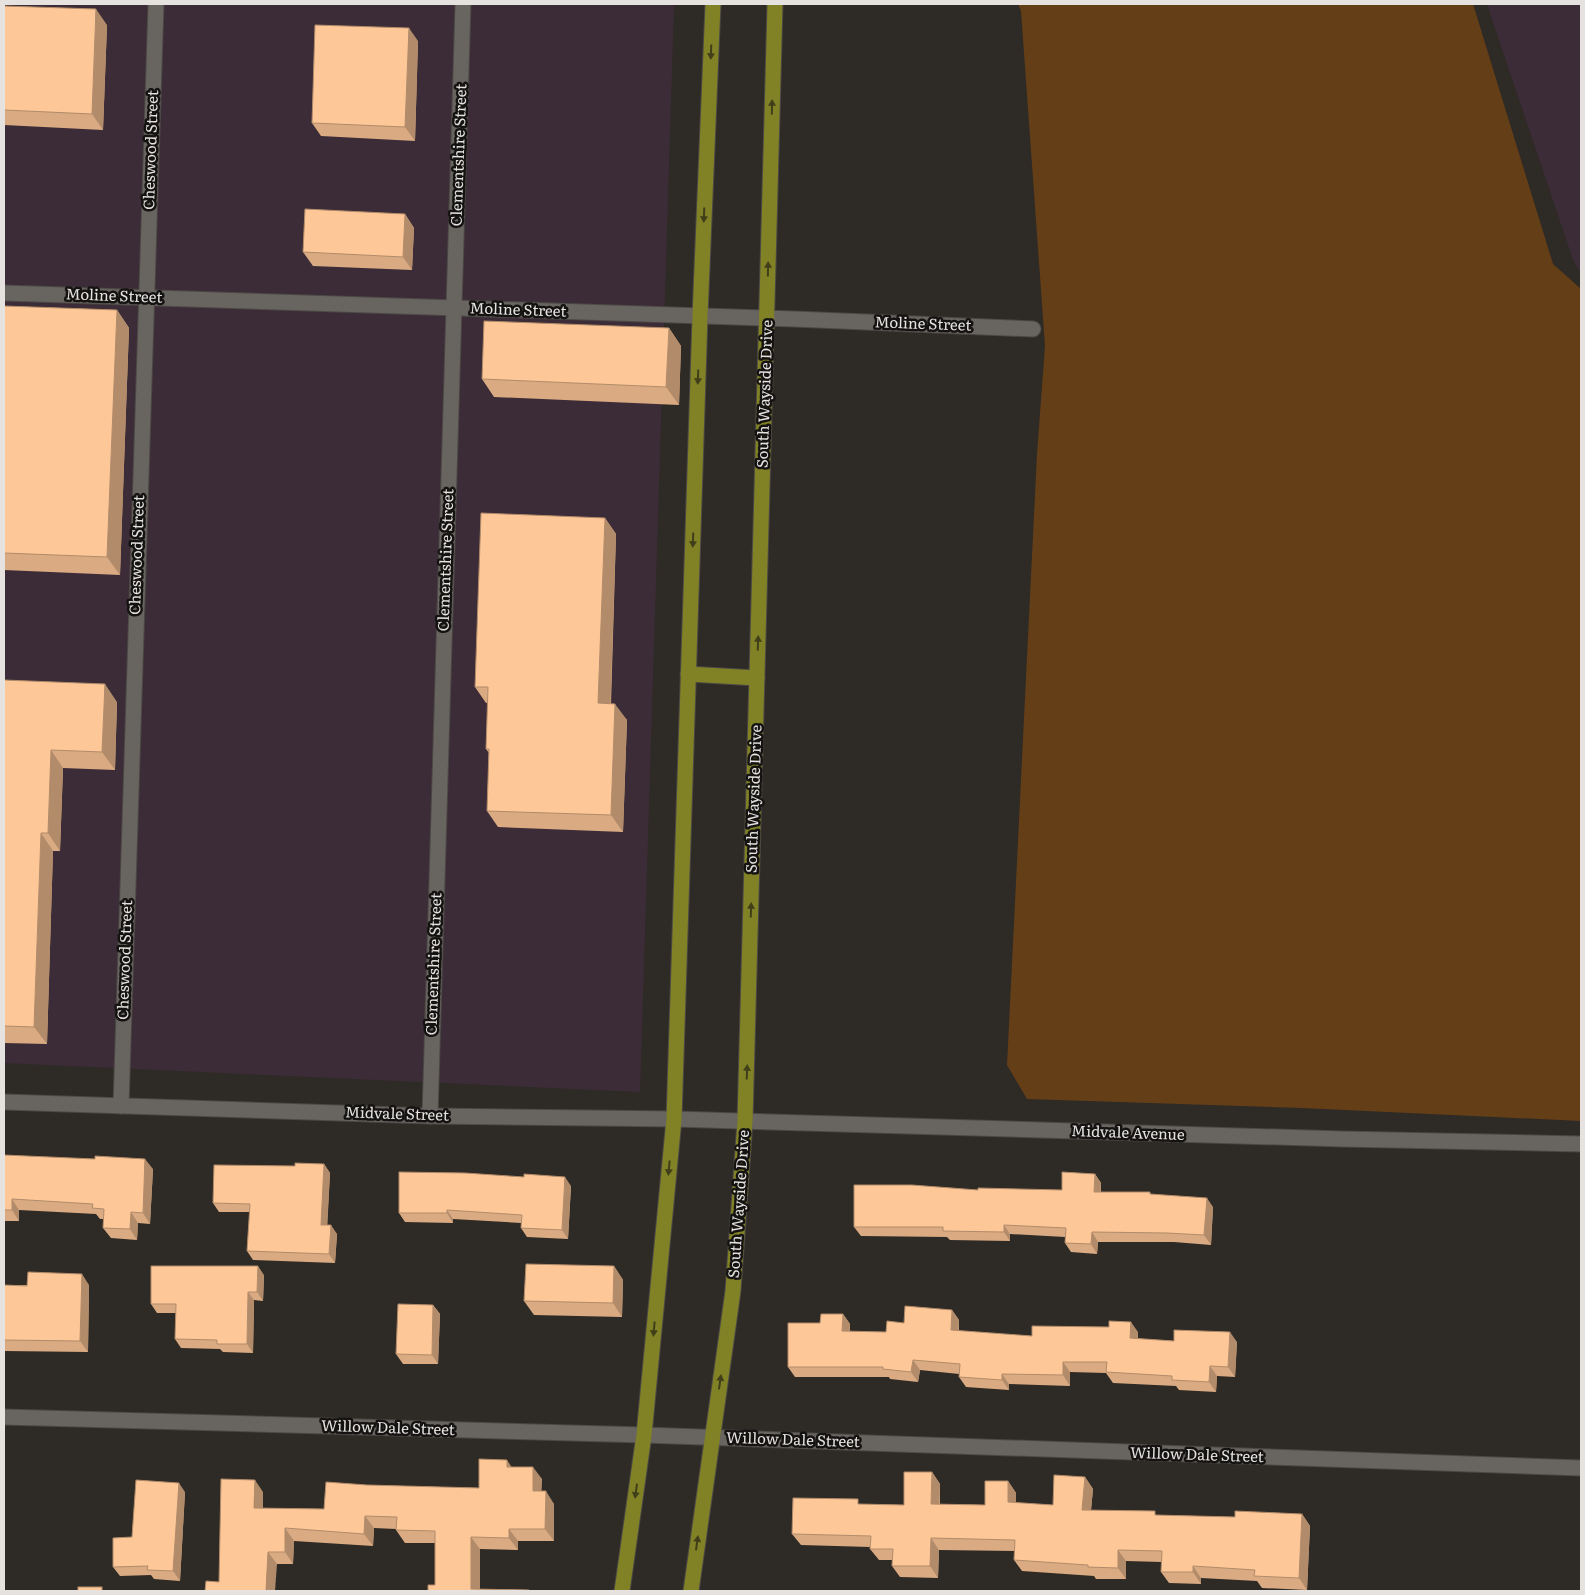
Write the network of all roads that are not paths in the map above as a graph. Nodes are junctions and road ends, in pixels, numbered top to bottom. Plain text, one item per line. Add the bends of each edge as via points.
1 (156, 4) edge
2 (464, 4) edge
3 (713, 4) edge
4 (775, 4) edge
5 (4, 293) edge
6 (145, 297) junction
7 (454, 308) junction
8 (700, 316) junction
9 (767, 318) junction
10 (1033, 329) dead end
11 (688, 674) junction
12 (757, 678) junction
13 (4, 1102) edge
14 (121, 1106) junction
15 (430, 1116) junction
16 (674, 1119) junction
17 (745, 1121) junction
18 (1581, 1144) edge
19 (4, 1417) edge
20 (644, 1435) junction
21 (711, 1438) junction
22 (1581, 1468) edge
23 (622, 1591) edge
24 (691, 1591) edge

1 - 6 street, Cheswood Street
2 - 7 street, Clementshire Street
3 -> 8 main road
9 -> 4 main road, South Wayside Drive
5 - 6 street, Moline Street
6 - 7 street, Moline Street
6 - 14 street, Cheswood Street
7 - 8 street, Moline Street
7 - 15 street, Clementshire Street
8 - 9 street, Moline Street
8 -> 11 main road
9 - 10 street, Moline Street
12 -> 9 main road, South Wayside Drive
11 - 12 main road
11 - 16 main road
17 -> 12 main road, South Wayside Drive
13 - 14 street
14 - 15 street, Midvale Street
15 - 16 street, Midvale Street
16 - 17 street, Midvale Avenue
16 -> 20 main road
17 - 18 street, Midvale Avenue
21 -> 17 main road, South Wayside Drive via 733,1290
19 - 20 street, Willow Dale Street
20 - 21 street, Willow Dale Street
20 -> 23 main road
21 - 22 street, Willow Dale Street
24 -> 21 main road, South Wayside Drive

